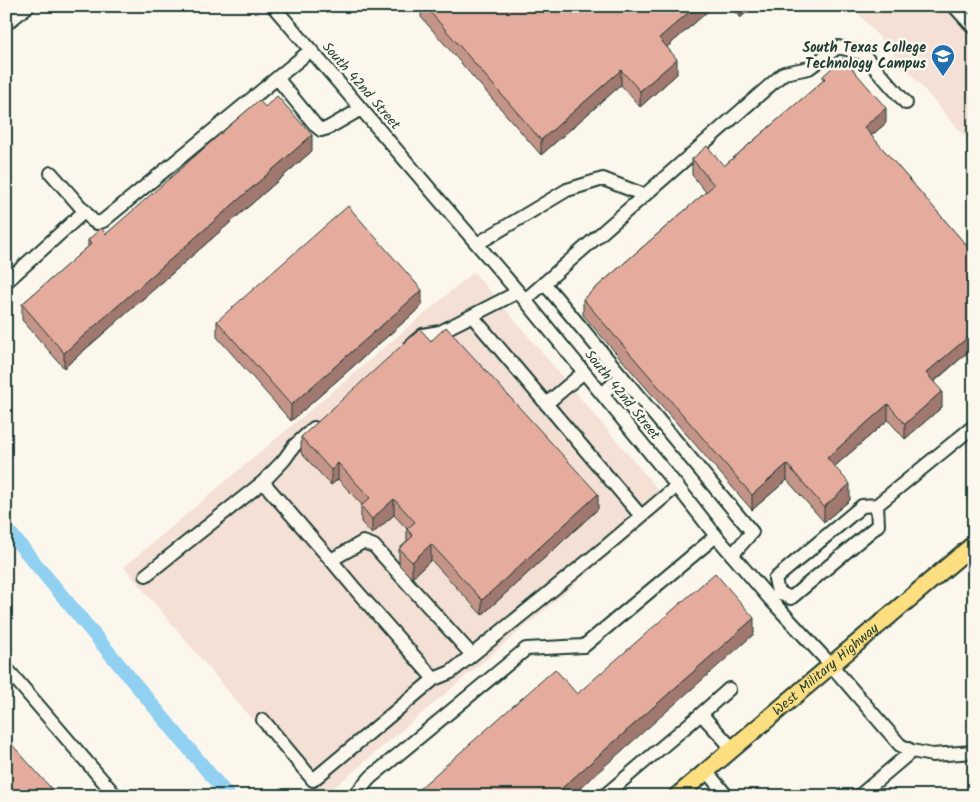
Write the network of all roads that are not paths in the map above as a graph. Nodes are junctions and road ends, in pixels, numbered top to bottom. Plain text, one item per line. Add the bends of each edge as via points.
1 (28, 6) edge
2 (272, 6) edge
3 (954, 6) edge
4 (6, 24) edge
5 (974, 28) edge
6 (310, 50) junction
7 (277, 78) junction
8 (906, 103) dead end
9 (360, 108) junction
10 (51, 172) dead end
11 (644, 195) junction
12 (84, 212) junction
13 (476, 244) junction
14 (6, 282) edge
15 (544, 284) junction
16 (521, 296) junction
17 (472, 316) junction
18 (402, 353) edge
19 (584, 372) junction
20 (622, 376) junction
21 (602, 394) junction
22 (546, 404) junction
23 (322, 421) edge
24 (974, 426) edge
25 (263, 482) junction
26 (677, 486) junction
27 (878, 505) junction
28 (641, 516) junction
29 (716, 536) junction
30 (974, 544) edge
31 (732, 555) junction
32 (332, 560) junction
33 (146, 575) dead end
34 (774, 596) junction
35 (472, 655) junction
36 (831, 664) junction
37 (6, 668) edge
38 (434, 679) junction
39 (729, 689) dead end
40 (701, 714) junction
41 (263, 720) dead end
42 (732, 748) junction
43 (912, 751) junction
44 (974, 752) edge
45 (706, 771) junction
46 (116, 796) edge
47 (354, 796) edge
48 (604, 796) edge
49 (677, 796) edge
50 (727, 796) edge
51 (859, 796) edge

1 - 4 street
2 - 6 street, South 42nd Street
3 - 5 street
6 - 7 street
6 - 9 street, South 42nd Street
7 - 9 street via 321,130
7 - 12 street via 103,221 97,223
8 - 11 street via 862,53 838,47 810,68 784,73
9 - 13 street, South 42nd Street
10 - 12 street
11 - 13 street via 602,179 567,190
11 - 15 street
12 - 14 street
13 - 16 street, South 42nd Street
15 - 16 street
15 - 20 street
16 - 17 street
16 - 19 street, South 42nd Street
17 - 18 street via 440,332 423,335
17 - 22 street
19 - 21 street, South 42nd Street
19 - 22 street
20 - 21 street
20 - 31 street via 752,532
21 - 26 street, South 42nd Street
22 - 28 street
23 - 25 street via 294,446
24 - 27 street
25 - 32 street
25 - 33 street
26 - 28 street
26 - 29 street, South 42nd Street
27 - 34 street via 862,506 775,579
27 - 34 street via 878,525 791,598
28 - 35 street
29 - 31 street, South 42nd Street
29 - 47 street via 584,646 526,650 371,777
30 - 36 main road, West Military Highway
31 - 34 street, South 42nd Street
32 - 35 street via 363,542 374,546
32 - 38 street
34 - 36 street, South 42nd Street
35 - 38 street via 451,672
36 - 42 main road, West Military Highway
36 - 43 street, South 42nd Street via 900,745
37 - 46 street
38 - 41 street via 313,780
39 - 40 street
40 - 42 street
40 - 48 street
42 - 45 main road, West Military Highway
43 - 44 street, South 42nd Street via 932,755
43 - 51 street
45 - 49 main road, West Military Highway
45 - 50 street

